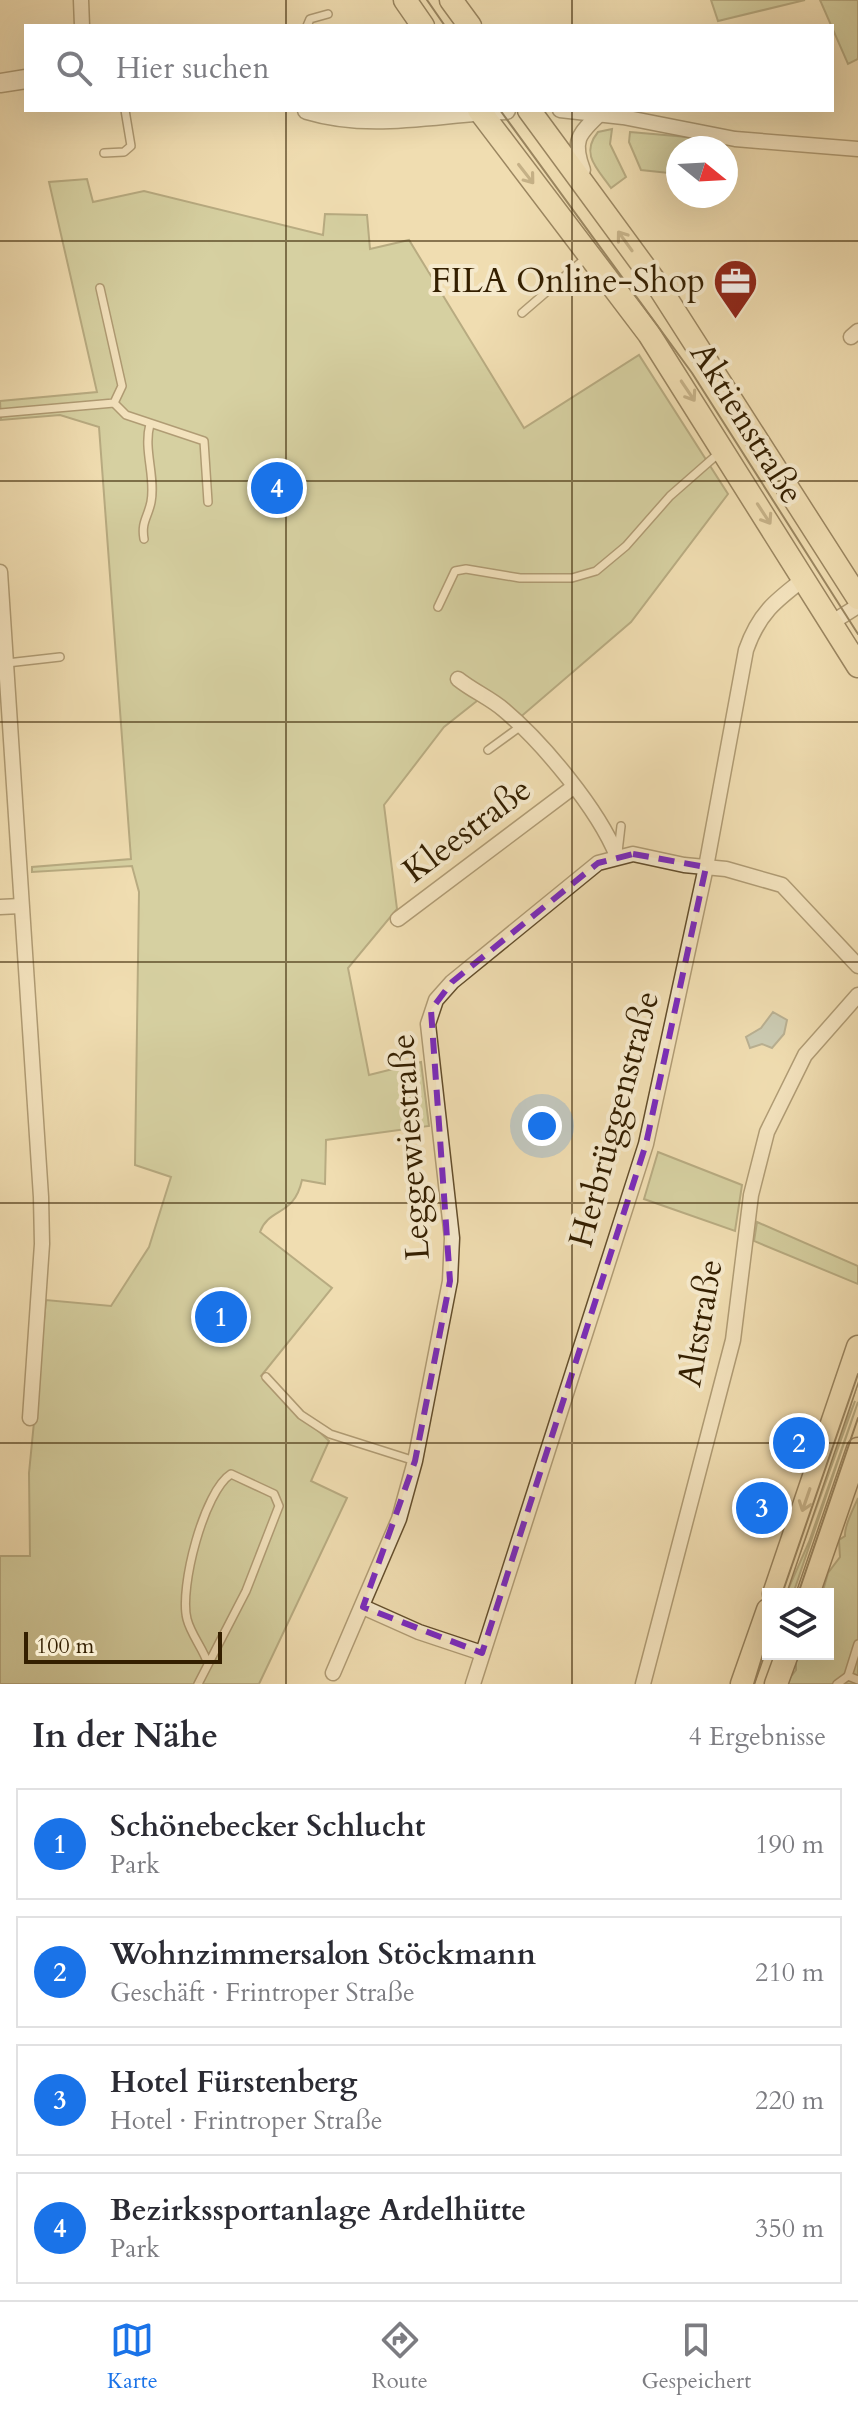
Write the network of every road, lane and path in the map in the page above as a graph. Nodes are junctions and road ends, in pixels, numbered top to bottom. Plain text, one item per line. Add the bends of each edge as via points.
1 (81, 0) edge
2 (405, 0) edge
3 (451, 0) edge
4 (328, 14) dead end
5 (82, 24) edge
6 (308, 24) edge
7 (422, 24) edge
8 (469, 24) edge
9 (24, 79) edge
10 (0, 83) edge
11 (125, 112) edge
12 (322, 112) edge
13 (455, 112) edge
14 (480, 112) edge
15 (530, 112) edge
16 (587, 112) edge
17 (601, 113) junction
18 (408, 114) edge
19 (858, 149) edge
20 (104, 153) dead end
21 (591, 194) junction
22 (589, 256) junction
23 (100, 288) dead end
24 (522, 313) dead end
25 (114, 403) junction
26 (0, 413) edge
27 (150, 424) junction
28 (723, 450) junction
29 (208, 502) dead end
30 (144, 539) dead end
31 (0, 572) edge
32 (805, 578) junction
33 (858, 598) edge
34 (858, 606) edge
35 (438, 607) dead end
36 (831, 623) junction
37 (60, 657) dead end
38 (7, 663) junction
39 (858, 666) edge
40 (458, 679) dead end
41 (4, 688) edge
42 (521, 726) junction
43 (488, 750) dead end
44 (572, 788) junction
45 (621, 826) dead end
46 (617, 856) junction
47 (706, 867) junction
48 (21, 906) junction
49 (0, 907) edge
50 (398, 919) dead end
51 (858, 966) edge
52 (858, 995) edge
53 (858, 1347) edge
54 (266, 1377) dead end
55 (30, 1418) dead end
56 (858, 1449) edge
57 (415, 1461) junction
58 (776, 1588) edge
59 (810, 1588) edge
60 (363, 1607) junction
61 (762, 1627) edge
62 (858, 1644) edge
63 (482, 1653) junction
64 (785, 1660) edge
65 (208, 1664) junction
66 (333, 1673) dead end
67 (848, 1676) junction
68 (858, 1680) edge
69 (198, 1684) edge
70 (473, 1684) edge
71 (643, 1684) edge
72 (742, 1684) edge
73 (776, 1684) edge
74 (837, 1684) edge

1 - 5 street
2 - 7 main road
3 - 8 main road
4 - 6 lane
9 - 10 street
11 - 20 lane via 131,146 121,153
12 - 18 street via 366,119
13 - 18 street
14 -> 22 main road, Aktienstraße
15 - 21 main road, Aktienstraße
16 - 17 street
17 - 19 street via 735,139
17 - 21 street via 576,145
33 -> 21 main road, Aktienstraße via 659,287
22 - 24 lane
22 -> 28 main road, Aktienstraße via 649,334
23 - 25 lane via 122,386
25 - 26 lane
25 - 27 lane via 126,415
27 - 29 lane via 204,441
27 - 30 lane via 151,501 142,523
28 -> 32 main road, Aktienstraße
28 - 35 lane via 596,571 559,578 455,571
31 - 38 street
32 - 36 main road, Aktienstraße
32 - 47 street, Herbrüggenstraße via 772,603 755,624 746,650
34 - 36 street
36 - 39 main road, Aktienstraße
37 - 38 lane
38 - 41 street
40 - 42 street, Kleestraße
41 - 48 street
42 - 43 lane
42 - 44 street, Kleestraße
44 - 46 street, Kleestraße via 609,836
44 - 50 street, Kleestraße
45 - 46 lane
46 - 47 street
46 - 57 street, Leggewiestraße via 598,863 452,982 431,1010 428,1024 452,1238 450,1281
47 - 51 street via 782,885
47 - 63 street, Herbrüggenstraße via 646,1144
48 - 49 street
48 - 55 street via 42,1244
52 - 71 street, Altstraße via 805,1055 767,1132 751,1195 733,1340
53 -> 58 main road
54 - 57 lane via 301,1415 330,1434
56 - 59 main road
57 - 60 street, Leggewiestraße via 399,1519
60 - 63 street
60 - 66 street, Leggewiestraße
61 - 72 main road
62 - 67 lane
63 - 70 street, Herbrüggenstraße
64 - 73 main road
65 - 65 lane via 246,1591 279,1506 274,1494 231,1474 218,1488 187,1580 187,1618
65 - 69 lane
67 - 68 lane
67 - 74 lane

